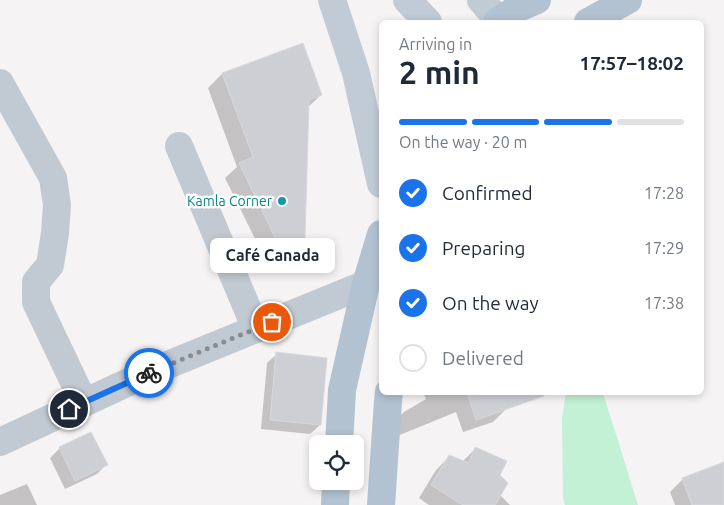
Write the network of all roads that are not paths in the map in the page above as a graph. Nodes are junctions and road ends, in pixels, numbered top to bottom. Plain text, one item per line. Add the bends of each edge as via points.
1 (332, 0) edge
2 (406, 0) edge
3 (481, 0) edge
4 (628, 0) edge
5 (513, 14) edge
6 (426, 20) edge
7 (592, 20) edge
8 (0, 83) edge
9 (179, 146) dead end
10 (379, 175) edge
11 (379, 241) edge
12 (366, 284) junction
13 (256, 329) junction
14 (389, 395) edge
15 (84, 403) junction
16 (340, 435) edge
17 (0, 442) edge
18 (336, 490) edge
19 (335, 505) edge
20 (381, 505) edge

1 - 10 main road via 355,69
2 - 6 main road
3 - 5 main road
4 - 7 main road
8 - 15 street via 53,178 57,205 55,233 50,265 36,282 36,302
9 - 13 street
11 - 12 main road
12 - 13 street
12 - 16 main road via 342,390
13 - 15 street
14 - 20 main road
15 - 17 street
18 - 19 main road

